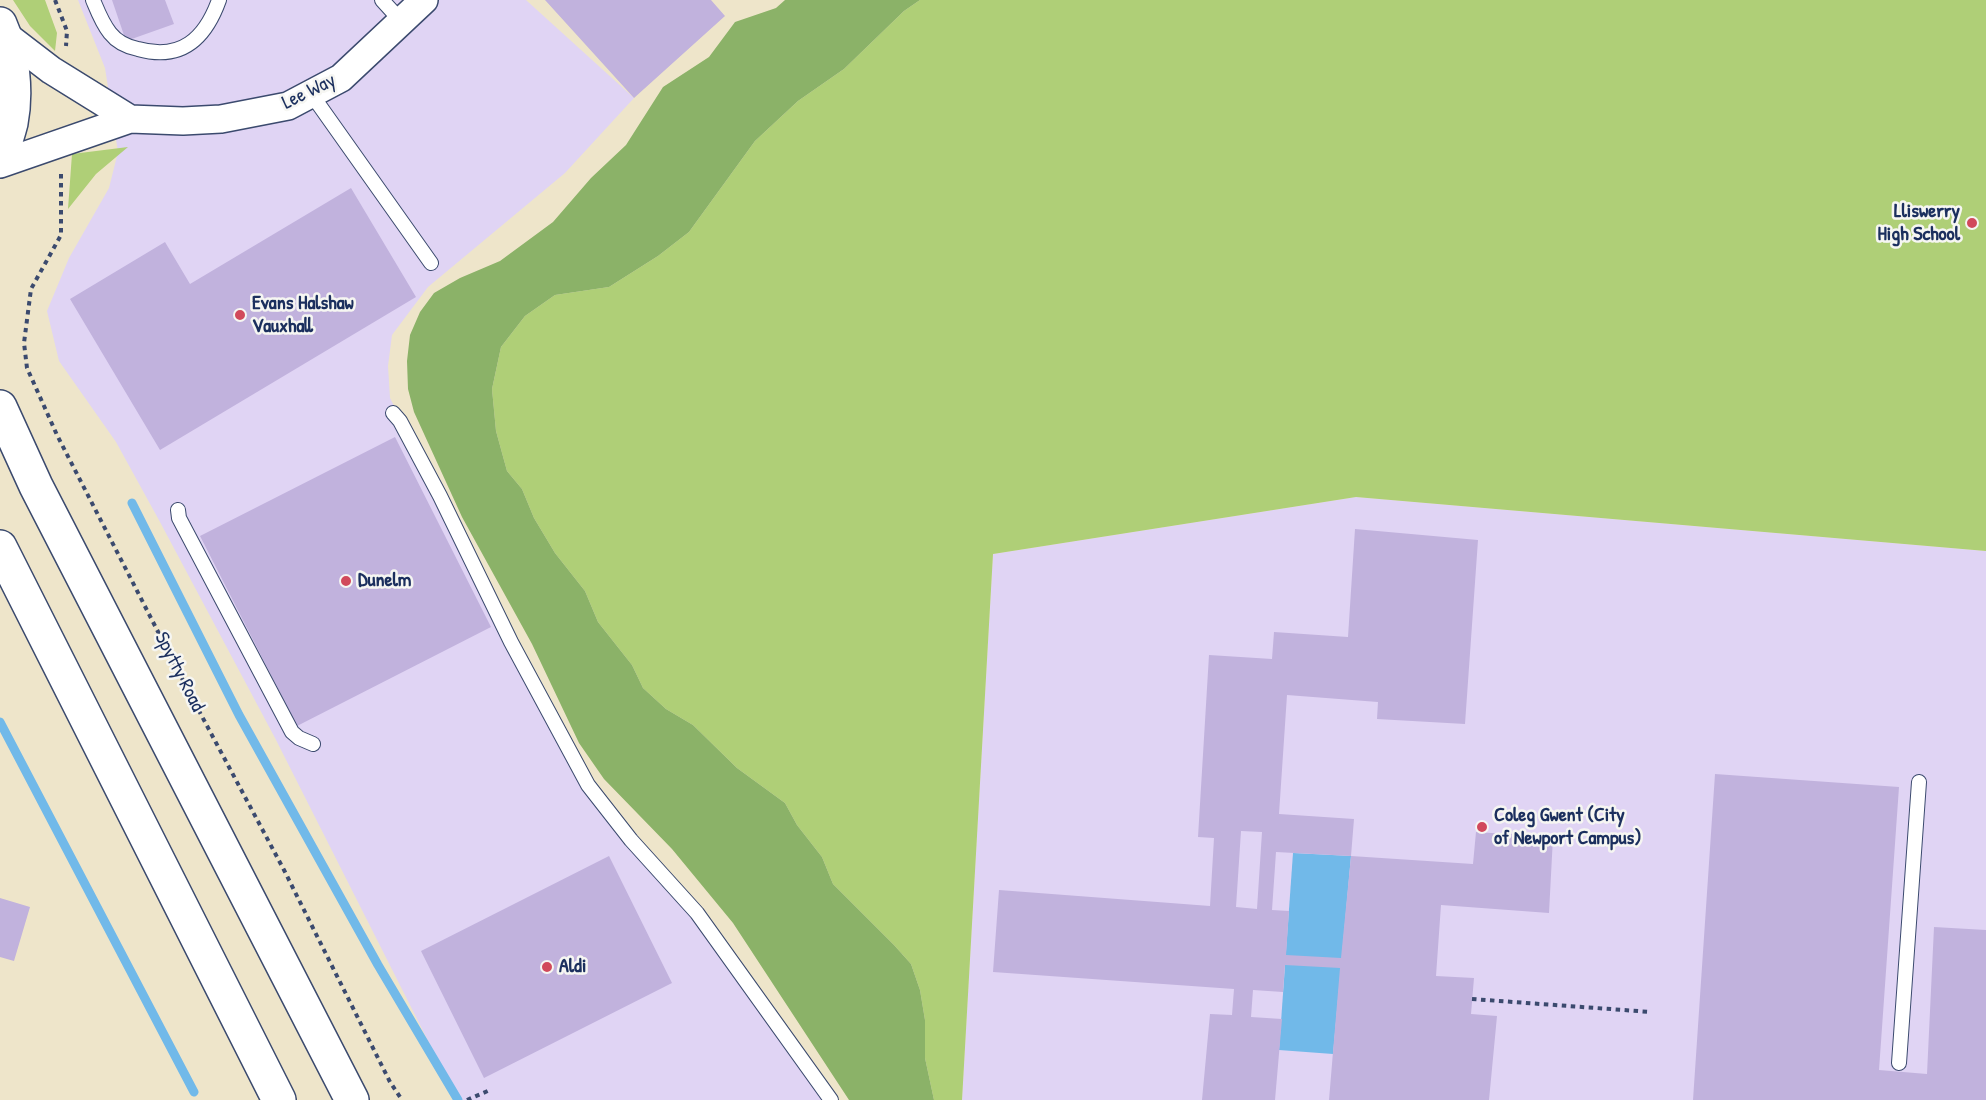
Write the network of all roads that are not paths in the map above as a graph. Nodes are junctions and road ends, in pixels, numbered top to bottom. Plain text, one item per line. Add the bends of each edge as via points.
1 (93, 0) edge
2 (219, 0) edge
3 (382, 0) edge
4 (424, 0) edge
5 (402, 22) junction
6 (2, 29) edge
7 (312, 95) junction
8 (130, 119) junction
9 (0, 162) edge
10 (431, 263) dead end
11 (0, 407) edge
12 (393, 413) dead end
13 (178, 510) dead end
14 (0, 547) edge
15 (313, 744) dead end
16 (1919, 782) dead end
17 (1899, 1063) dead end
18 (279, 1100) edge
19 (352, 1100) edge
20 (831, 1100) edge

1 - 2 lane via 101,20 119,41 145,51 168,52 187,46 205,30
3 - 5 lane
4 - 5 street, Lee Way
5 - 7 street, Lee Way via 341,78
6 - 8 street, Lee Way via 51,70
6 - 9 main road via 14,77 11,122
7 - 8 street, Lee Way via 288,106 221,119
7 - 10 lane
8 - 9 street, Lee Way
11 - 19 main road, Spytty Road via 36,486
12 - 20 lane via 440,496 511,642 588,785 697,913
13 - 15 lane via 292,732
14 - 18 main road
16 - 17 lane

